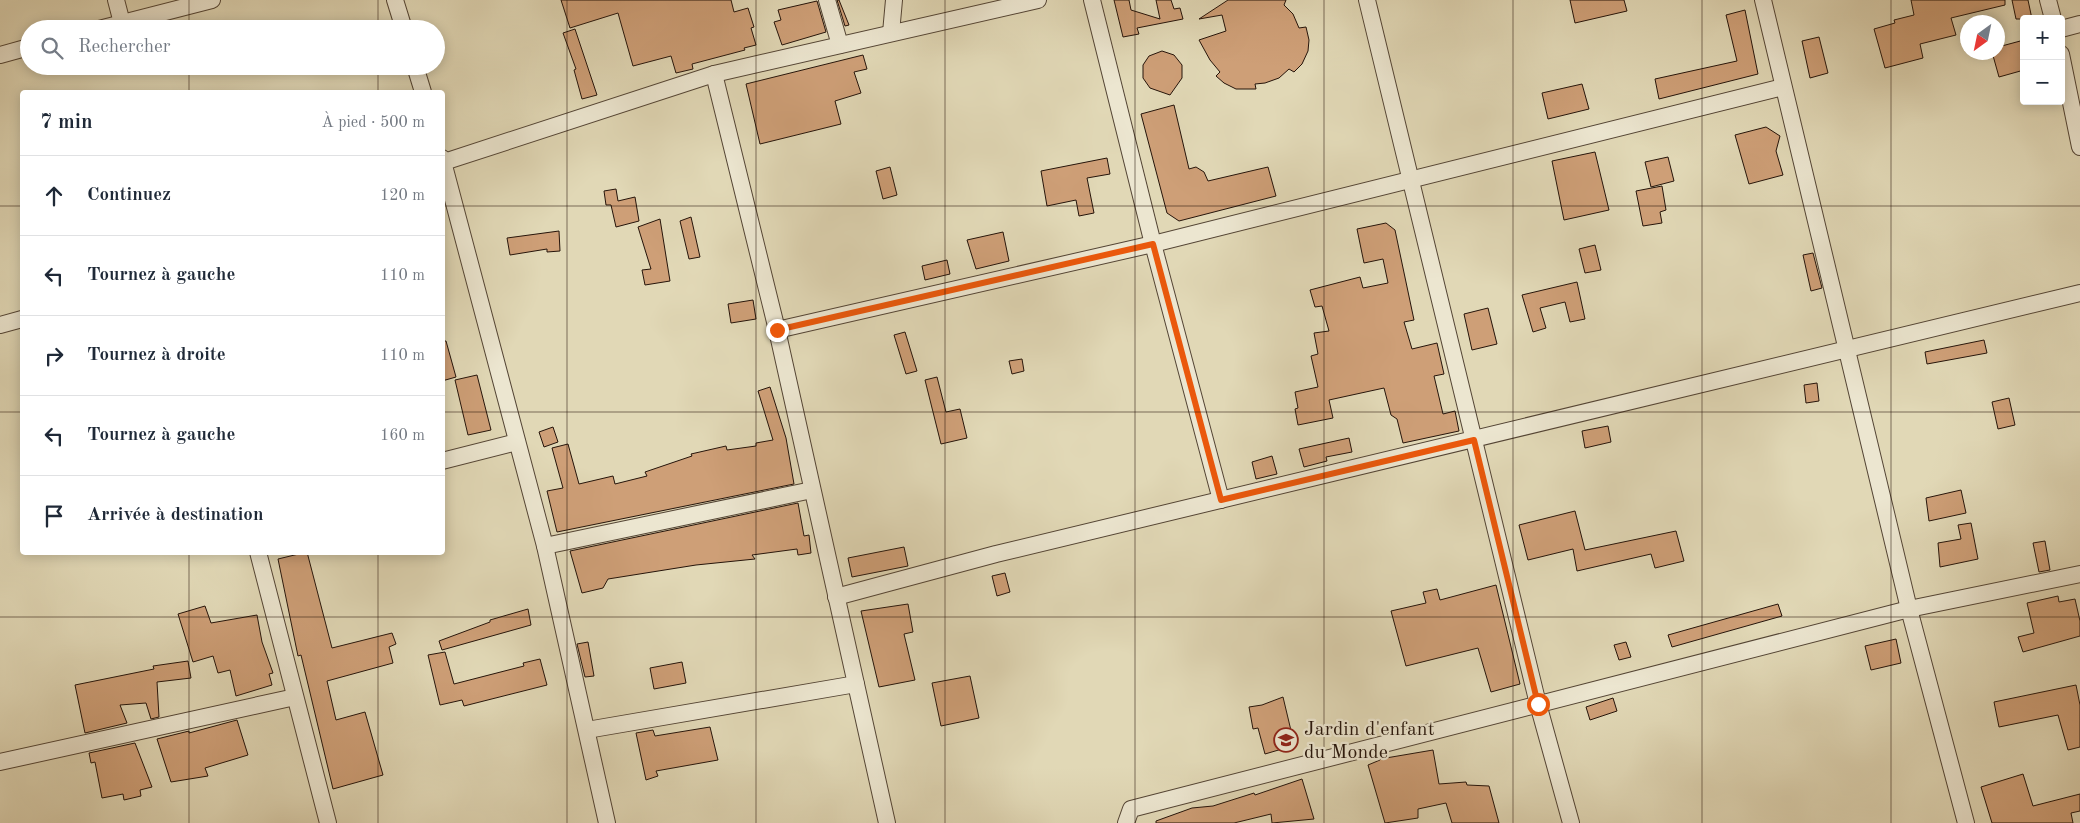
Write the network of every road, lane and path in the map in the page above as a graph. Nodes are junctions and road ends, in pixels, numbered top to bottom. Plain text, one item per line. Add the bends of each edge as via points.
1 (116, 0) edge
2 (212, 0) edge
3 (395, 0) edge
4 (827, 0) edge
5 (894, 0) edge
6 (1038, 0) edge
7 (1092, 0) edge
8 (1367, 0) edge
9 (1764, 0) edge
10 (2048, 0) edge
11 (2052, 15) edge
12 (121, 20) edge
13 (134, 20) edge
14 (401, 20) edge
15 (2080, 24) edge
16 (2065, 28) edge
17 (891, 34) junction
18 (840, 45) junction
19 (20, 49) edge
20 (0, 55) edge
21 (2062, 60) edge
22 (714, 74) junction
23 (418, 75) edge
24 (1783, 87) junction
25 (422, 90) edge
26 (2080, 147) edge
27 (445, 159) edge
28 (445, 168) edge
29 (1410, 180) junction
30 (1153, 244) junction
31 (2080, 294) edge
32 (20, 320) edge
33 (0, 325) edge
34 (777, 330) junction
35 (1847, 350) junction
36 (1474, 440) junction
37 (517, 442) junction
38 (445, 460) edge
39 (812, 490) junction
40 (1221, 500) junction
41 (546, 546) junction
42 (259, 555) edge
43 (2080, 574) edge
44 (836, 597) junction
45 (1909, 609) junction
46 (856, 684) junction
47 (295, 696) junction
48 (1538, 704) junction
49 (587, 730) junction
50 (0, 762) edge
51 (328, 823) edge
52 (607, 823) edge
53 (888, 823) edge
54 (1126, 823) edge
55 (1571, 823) edge
56 (1966, 823) edge

1 - 12 street
2 - 13 street
3 - 14 street
4 - 18 street
5 - 17 street
6 - 17 street
7 - 30 street
8 - 29 street
9 - 24 street
10 - 11 street
15 - 16 street
17 - 18 street
18 - 22 street
19 - 20 street
21 - 26 street
22 - 27 street
22 - 34 street
23 - 25 street
24 - 29 street
24 - 35 street
28 - 37 street
29 - 30 street
29 - 36 street
30 - 34 street
30 - 40 street
31 - 35 street
32 - 33 street
34 - 39 street
35 - 36 street
35 - 45 street
36 - 40 street
36 - 48 street
37 - 38 street
37 - 41 street
39 - 41 street
39 - 44 street
40 - 44 street via 996,554
41 - 49 street
42 - 47 street
43 - 45 street
44 - 46 street
45 - 48 street
45 - 56 street
46 - 49 street
46 - 53 street
47 - 50 street
47 - 51 street
48 - 54 street via 1131,809
48 - 55 street
49 - 52 street

